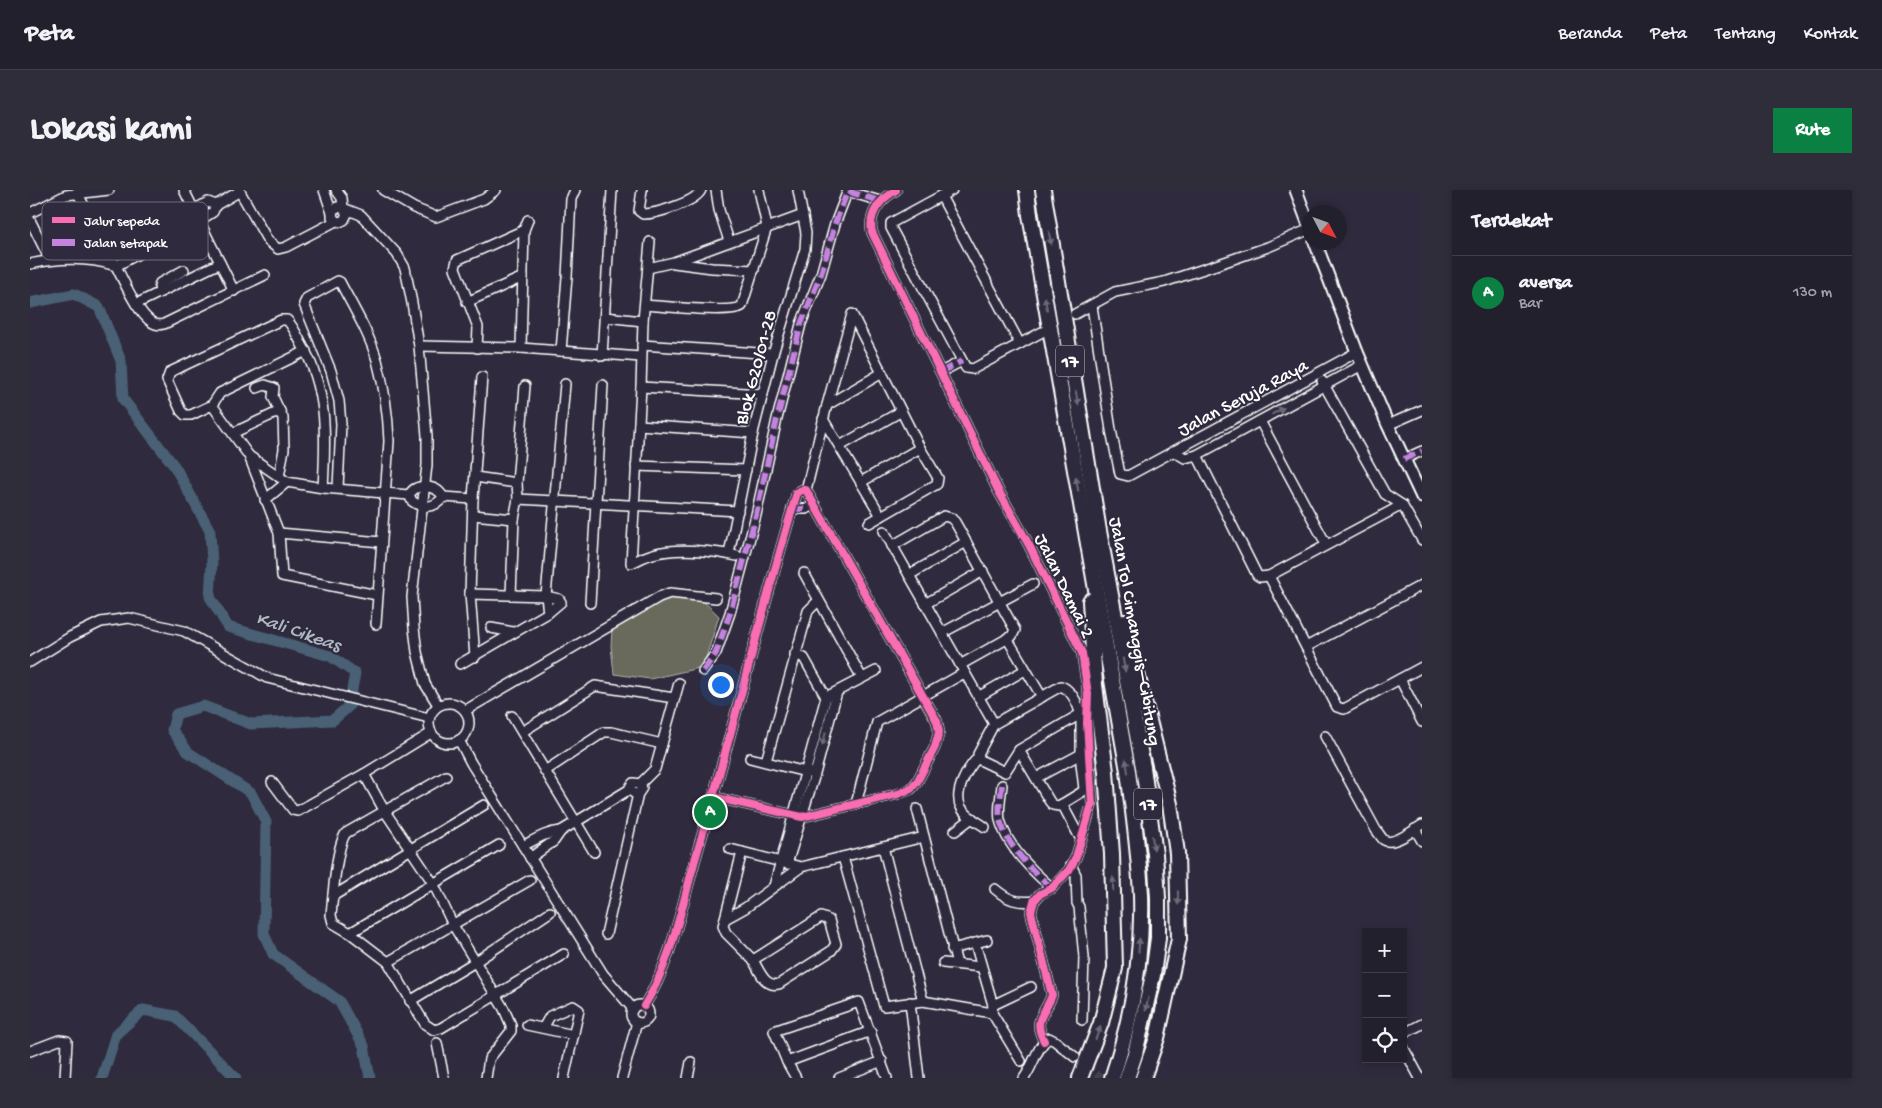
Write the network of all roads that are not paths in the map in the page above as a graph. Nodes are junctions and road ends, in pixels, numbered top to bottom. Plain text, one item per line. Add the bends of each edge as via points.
1 (109, 190) edge
2 (184, 190) edge
3 (325, 190) edge
4 (336, 190) edge
5 (383, 190) edge
6 (496, 190) edge
7 (575, 190) edge
8 (612, 190) edge
9 (642, 190) edge
10 (701, 190) edge
11 (716, 190) edge
12 (759, 190) edge
13 (798, 190) edge
14 (848, 190) edge
15 (896, 190) edge
16 (952, 190) edge
17 (1027, 190) edge
18 (1043, 190) edge
19 (1296, 190) edge
20 (240, 191) edge
21 (78, 192) junction
22 (941, 196) junction
23 (880, 201) junction
24 (52, 202) edge
25 (83, 202) edge
26 (190, 202) edge
27 (208, 202) edge
28 (216, 205) junction
29 (1302, 206) edge
30 (42, 207) edge
31 (30, 213) edge
32 (339, 214) junction
33 (208, 215) edge
34 (803, 215) junction
35 (30, 220) edge
36 (528, 220) dead end
37 (766, 227) junction
38 (524, 230) junction
39 (1302, 232) edge
40 (208, 239) edge
41 (729, 241) junction
42 (650, 242) dead end
43 (42, 244) edge
44 (1318, 250) edge
45 (50, 260) joint
46 (112, 260) edge
47 (127, 260) edge
48 (674, 262) junction
49 (220, 263) junction
50 (30, 264) edge
51 (116, 266) junction
52 (648, 268) junction
53 (184, 270) dead end
54 (754, 270) junction
55 (265, 275) dead end
56 (524, 277) junction
57 (234, 291) junction
58 (161, 292) junction
59 (467, 302) junction
60 (136, 304) junction
61 (645, 305) junction
62 (1092, 306) junction
63 (1075, 314) dead end
64 (605, 317) junction
65 (642, 321) junction
66 (1042, 332) dead end
67 (1020, 344) junction
68 (642, 345) junction
69 (419, 346) junction
70 (477, 348) junction
71 (521, 348) junction
72 (306, 351) junction
73 (561, 351) junction
74 (1357, 352) junction
75 (773, 354) junction
76 (602, 356) junction
77 (641, 357) junction
78 (962, 361) junction
79 (1362, 366) junction
80 (941, 372) junction
81 (882, 373) junction
82 (1319, 374) junction
83 (482, 377) dead end
84 (565, 384) dead end
85 (1325, 385) junction
86 (524, 386) dead end
87 (603, 386) dead end
88 (641, 387) junction
89 (257, 388) dead end
90 (763, 394) junction
91 (212, 405) junction
92 (827, 405) junction
93 (1422, 410) edge
94 (280, 411) junction
95 (900, 412) junction
96 (823, 419) junction
97 (1260, 421) junction
98 (1388, 425) junction
99 (639, 426) junction
100 (1215, 429) junction
101 (753, 432) junction
102 (233, 434) junction
103 (1222, 440) junction
104 (840, 446) junction
105 (920, 448) junction
106 (1173, 451) junction
107 (1422, 451) edge
108 (1197, 455) junction
109 (249, 456) junction
110 (1404, 459) junction
111 (636, 466) junction
112 (746, 470) junction
113 (279, 477) junction
114 (475, 477) junction
115 (287, 482) junction
116 (861, 482) junction
117 (517, 483) junction
118 (425, 486) junction
119 (323, 488) junction
120 (338, 488) junction
121 (806, 490) junction
122 (384, 492) junction
123 (409, 495) junction
124 (443, 497) junction
125 (1422, 497) edge
126 (473, 499) junction
127 (266, 500) junction
128 (518, 500) junction
129 (555, 501) junction
130 (595, 503) junction
131 (815, 504) junction
132 (423, 505) junction
133 (1402, 505) junction
134 (634, 506) junction
135 (792, 509) junction
136 (738, 511) junction
137 (473, 515) junction
138 (881, 516) junction
139 (514, 519) junction
140 (869, 523) dead end
141 (884, 531) dead end
142 (1092, 531) junction
143 (279, 533) junction
144 (1422, 540) edge
145 (381, 542) junction
146 (966, 542) junction
147 (1326, 544) junction
148 (892, 546) junction
149 (983, 571) junction
150 (804, 573) dead end
151 (909, 575) junction
152 (1269, 576) junction
153 (1033, 584) dead end
154 (1422, 585) edge
155 (470, 594) junction
156 (377, 595) junction
157 (511, 595) junction
158 (546, 596) junction
159 (716, 598) dead end
160 (818, 600) junction
161 (999, 601) junction
162 (590, 603) dead end
163 (926, 604) junction
164 (548, 613) junction
165 (376, 624) dead end
166 (491, 628) dead end
167 (513, 632) junction
168 (942, 633) junction
169 (1007, 638) junction
170 (1306, 647) junction
171 (796, 654) junction
172 (474, 657) junction
173 (30, 662) edge
174 (460, 664) dead end
175 (1422, 667) edge
176 (962, 669) junction
177 (1025, 670) junction
178 (703, 671) dead end
179 (876, 671) dead end
180 (862, 678) junction
181 (1400, 679) junction
182 (679, 682) dead end
183 (837, 692) junction
184 (826, 697) junction
185 (923, 697) junction
186 (1042, 697) junction
187 (674, 698) junction
188 (978, 698) junction
189 (438, 705) junction
190 (466, 710) junction
191 (512, 716) dead end
192 (1081, 716) junction
193 (429, 718) junction
194 (1422, 722) edge
195 (994, 724) junction
196 (522, 732) junction
197 (431, 733) junction
198 (1325, 736) dead end
199 (459, 740) junction
200 (662, 744) junction
201 (1019, 750) junction
202 (1081, 754) junction
203 (978, 757) junction
204 (750, 758) dead end
205 (766, 761) junction
206 (545, 770) junction
207 (805, 772) junction
208 (364, 774) junction
209 (815, 774) junction
210 (446, 776) dead end
211 (1036, 778) junction
212 (272, 782) dead end
213 (1002, 785) dead end
214 (634, 791) junction
215 (713, 797) junction
216 (856, 804) junction
217 (1062, 804) junction
218 (484, 805) dead end
219 (917, 809) dead end
220 (384, 810) junction
221 (798, 817) junction
222 (972, 818) junction
223 (576, 821) junction
224 (985, 827) dead end
225 (1419, 827) edge
226 (955, 830) dead end
227 (561, 831) junction
228 (1078, 836) dead end
229 (539, 837) junction
230 (924, 837) junction
231 (1422, 841) edge
232 (499, 846) dead end
233 (523, 846) junction
234 (883, 847) junction
235 (546, 848) junction
236 (410, 849) junction
237 (730, 849) dead end
238 (594, 852) dead end
239 (742, 852) junction
240 (843, 857) junction
241 (530, 858) junction
242 (784, 863) junction
243 (1071, 865) junction
244 (801, 867) junction
245 (530, 880) dead end
246 (433, 883) junction
247 (774, 886) junction
248 (1052, 888) junction
249 (995, 889) dead end
250 (333, 896) junction
251 (1034, 901) junction
252 (550, 912) dead end
253 (725, 919) junction
254 (452, 925) junction
255 (350, 933) junction
256 (606, 934) dead end
257 (987, 940) dead end
258 (975, 943) junction
259 (952, 949) junction
260 (564, 954) dead end
261 (753, 960) junction
262 (388, 962) junction
263 (475, 962) junction
264 (943, 963) dead end
265 (957, 964) junction
266 (981, 967) junction
267 (1030, 987) dead end
268 (496, 996) junction
269 (410, 1001) junction
270 (923, 1001) junction
271 (910, 1002) junction
272 (644, 1006) junction
273 (633, 1009) junction
274 (992, 1009) junction
275 (1082, 1020) dead end
276 (637, 1022) junction
277 (1422, 1024) edge
278 (528, 1025) dead end
279 (543, 1028) junction
280 (870, 1030) junction
281 (1407, 1032) edge
282 (574, 1035) junction
283 (1044, 1041) junction
284 (436, 1043) dead end
285 (30, 1051) edge
286 (1407, 1052) edge
287 (1075, 1057) tunnel mouth
288 (882, 1061) junction
289 (1021, 1061) dead end
290 (691, 1062) dead end
291 (787, 1062) junction
292 (1418, 1065) edge
293 (65, 1078) edge
294 (444, 1078) edge
295 (486, 1078) edge
296 (564, 1078) edge
297 (622, 1078) edge
298 (688, 1078) edge
299 (796, 1078) edge
300 (840, 1078) edge
301 (888, 1078) edge
302 (919, 1078) edge
303 (1024, 1078) edge
304 (1080, 1078) edge
305 (1112, 1078) edge
306 (1127, 1078) edge
307 (1143, 1078) edge
308 (1420, 1078) edge

1 - 21 street
2 - 26 street
3 - 32 street
4 - 32 street via 342,198
5 - 6 street via 436,217 484,199
7 - 73 street via 571,199
8 - 64 street
9 - 10 street via 639,211 651,214 687,202
11 - 41 street
12 - 37 street
13 - 34 street, Blok G20/01-28
14 - 23 street
14 - 178 street via 801,324 730,613 716,653
15 - 23 street
16 - 22 street
142 -> 17 highway, Jalan Tol Cimanggis–Cibitung / 17
18 -> 142 highway, Jalan Tol Cimanggis–Cibitung / 17
19 - 29 main road
20 - 28 street
20 - 32 street via 268,241 278,249
21 - 24 street
21 - 25 street
22 - 67 street
22 - 78 street via 891,223 891,228
23 - 80 street, Jalan Damai 2 via 871,223 872,232
27 - 28 street
28 - 33 street
30 - 31 street
32 - 69 street via 370,224 397,254 405,268
34 - 37 street
34 - 75 street, Blok G20/01-28 via 805,249
35 - 43 street
36 - 38 street
37 - 41 street
37 - 54 street
38 - 56 street
38 - 59 street via 457,260 455,268
39 - 62 street via 1268,247 1164,282 1115,292
40 - 49 street
41 - 48 street
42 - 52 street
44 - 74 main road
45 - 50 street
45 - 51 street via 92,260
46 - 51 street
47 - 51 street
48 - 52 street
48 - 54 street
49 - 57 street
49 - 58 street
51 - 60 street
52 - 61 street
53 - 58 street via 160,283
54 - 61 street via 740,308 722,310
55 - 57 street
56 - 59 street
56 - 71 street
57 - 60 street via 157,325
58 - 60 street
59 - 70 street via 478,327
61 - 65 street
62 - 63 street
62 - 106 street via 1120,474 1128,476
64 - 65 street
64 - 76 street
65 - 68 street
66 - 67 street
67 - 78 street via 970,370
68 - 75 street
68 - 77 street
69 - 70 street
69 - 118 street via 427,436
70 - 71 street
71 - 73 street
72 - 91 street via 220,393
72 - 91 street via 289,322 281,320 168,374 167,380 184,414 191,415
72 - 119 street via 324,416
73 - 76 street
74 - 79 main road
74 - 82 street, Jalan Seruja Raya
75 - 90 street, Blok G20/01-28
76 - 77 street
77 - 88 street
78 - 80 street
79 - 85 street, Jalan Seruja Raya
79 - 98 main road
80 - 243 street, Jalan Damai 2 via 1082,653 1088,694 1092,804
81 - 92 street
81 - 92 street via 852,314
81 - 95 street
82 - 85 street
82 - 100 street, Jalan Seruja Raya
83 - 114 street
84 - 129 street
97 -> 85 street, Jalan Seruja Raya
85 - 133 street via 1385,494
86 - 117 street
87 - 130 street
88 - 90 street
88 - 99 street
89 - 94 street via 265,385 274,388 273,396
90 - 101 street, Blok G20/01-28
91 - 102 street
92 - 96 street
93 - 98 street
94 - 102 street
94 - 113 street via 284,449
95 - 104 street
95 - 105 street
96 - 104 street
96 - 121 street
97 - 103 street, Jalan Seruja Raya
97 - 147 street
98 - 110 main road
99 - 101 street
99 - 111 street
100 - 103 street
100 - 106 street, Jalan Seruja Raya
101 - 112 street, Blok G20/01-28
102 - 109 street
103 - 108 street, Jalan Seruja Raya
104 - 116 street
105 - 116 street
105 - 138 street via 938,478 937,484
106 - 108 street, Jalan Seruja Raya via 1185,458
107 - 110 street
108 - 152 street via 1257,575
109 - 113 street
109 - 127 street
110 - 125 main road
111 - 112 street
111 - 134 street
112 - 136 street, Blok G20/01-28
113 - 115 street
114 - 117 street
114 - 126 street
115 - 119 street
115 - 127 street
116 - 138 street
117 - 128 street
118 - 123 street via 418,486
118 - 124 street via 438,490
118 - 132 street
119 - 120 street
120 - 122 street
120 - 122 street via 341,424 338,400 331,371 304,304 307,298 338,281 367,334 382,384 389,441
121 - 131 street
121 - 135 street via 797,493
122 - 123 street
122 - 145 street
123 - 132 street via 414,503
124 - 126 street
124 - 132 street via 437,504
126 - 137 street
127 - 143 street
128 - 129 street
128 - 139 street
129 - 130 street
129 - 158 street
130 - 134 street
130 - 162 street
131 - 135 street via 806,509
131 - 185 street
132 - 189 street via 412,598 414,628 425,684
133 - 144 street
133 - 147 street
134 - 136 street
134 - 136 street, Blok G20/01-28 via 631,563 664,552 733,555
135 - 215 street
137 - 139 street
137 - 155 street
138 - 140 street
139 - 157 street
141 - 148 street
304 -> 142 highway via 1102,1023 1115,968 1112,854 1095,685
305 -> 142 highway, Jalan Tol Cimanggis–Cibitung / 17 via 1131,1016 1141,896 1128,771
142 -> 306 highway, Jalan Tol Cimanggis–Cibitung / 17 via 1143,767 1158,898 1158,938 1153,975
142 -> 307 highway via 1157,746 1177,853 1179,939 1157,1038
143 - 145 street
143 - 156 street via 282,576
145 - 156 street
146 - 148 street via 951,518 944,516
146 - 149 street
146 - 151 street
147 - 152 street
148 - 151 street
149 - 161 street
149 - 163 street
150 - 160 street
151 - 163 street
152 - 170 street
153 - 161 street
154 - 170 street
155 - 157 street
155 - 172 street
156 - 165 street
157 - 158 street
158 - 164 street
158 - 164 street via 561,602
159 - 190 street via 670,593 659,596
160 - 171 street via 808,611
160 - 180 street
161 - 168 street
161 - 169 street via 1014,628 1013,634
163 - 168 street
164 - 167 street
166 - 167 street
167 - 172 street
168 - 176 street
169 - 176 street
169 - 177 street
170 - 181 street via 1337,707 1344,709
171 - 184 street via 804,658
171 - 205 street
172 - 174 street
173 - 193 street via 101,622 130,618 184,631 267,678
175 - 181 street
176 - 185 street
176 - 188 street
177 - 186 street
177 - 188 street
179 - 180 street
180 - 183 street
181 - 194 street
182 - 187 street
183 - 184 street
183 -> 209 street
184 - 207 street
185 - 216 street via 876,724
185 - 216 street via 937,721 938,732 935,747 917,782 911,789 898,794
186 - 192 street via 1061,686 1067,689
186 - 195 street
187 - 196 street via 595,686
187 - 200 street
188 - 195 street
189 - 190 street via 450,702
189 - 193 street
190 - 199 street via 469,729
191 - 196 street
192 - 201 street
192 - 202 street
193 - 197 street
195 - 203 street
196 - 206 street
197 - 199 street via 441,742
197 - 208 street
198 - 225 street via 1384,840 1391,842
199 - 233 street
200 - 206 street via 604,732
200 - 214 street via 656,769 640,784 641,790
201 - 203 street via 1005,772
201 - 211 street
202 - 211 street
202 - 217 street via 1084,789
203 - 222 street via 967,771 959,794 960,806
204 - 205 street
205 - 207 street
206 - 223 street
207 - 209 street
207 - 221 street
208 - 212 street via 296,812
208 - 220 street
209 - 221 street
210 - 220 street
211 - 217 street via 1053,805
213 - 248 street via 1000,821 1010,841 1037,875
214 - 223 street
214 - 256 street
215 - 221 street
215 - 272 street via 665,964
216 - 221 street
217 - 228 street
218 - 236 street
219 - 230 street
220 - 236 street
220 - 250 street via 343,837
221 - 242 street
222 - 224 street
222 - 226 street
223 - 227 street
223 - 238 street
225 - 231 street
227 - 229 street
227 - 235 street
229 - 233 street
229 - 235 street
230 - 234 street
230 - 259 street
232 - 246 street
233 - 241 street
234 - 240 street
234 - 270 street
235 - 241 street
236 - 246 street
236 - 250 street
237 - 239 street
239 - 242 street
239 - 253 street
240 - 244 street
240 - 271 street via 884,1004 886,1007
241 - 273 street via 604,974
242 - 244 street
242 - 247 street
243 - 248 street, Jalan Damai 2
243 - 275 street via 1076,875 1084,957
244 - 247 street
245 - 254 street
246 - 254 street
246 - 255 street
247 - 253 street
248 - 251 street, Jalan Damai 2
249 - 251 street via 1012,900
250 - 255 street via 332,920
251 - 283 street via 1031,912 1052,996 1040,1017 1038,1028
252 - 263 street
253 - 261 street via 726,933
254 - 262 street
254 - 263 street
255 - 262 street
257 - 258 street
258 - 259 street
258 - 266 street
259 - 265 street
260 - 268 street
261 - 261 street via 821,917 829,920 836,944 831,951 779,984 766,982
262 - 269 street
263 - 268 street
263 - 269 street
264 - 265 street
265 - 266 street
266 - 274 street
267 - 274 street
268 - 269 street via 434,1030 424,1024
268 - 295 street via 511,1031 489,1058
270 - 271 street
270 - 274 street
271 - 302 street
272 - 273 street via 638,1005
272 - 276 street via 648,1018
273 - 276 street via 632,1016
274 - 289 street
276 - 297 street
277 - 281 street
278 - 279 street
279 - 282 street
279 - 282 street via 550,1016 572,1006 579,1010
280 - 288 street
280 - 291 street
280 - 291 street via 859,1002 774,1031
282 - 296 street
283 - 287 street via 1049,1038 1055,1041
283 - 303 street
284 - 294 street
285 - 293 street via 59,1040 67,1041
286 - 292 street
288 - 300 street
288 - 301 street
290 - 298 street
291 - 299 street
292 - 308 street

